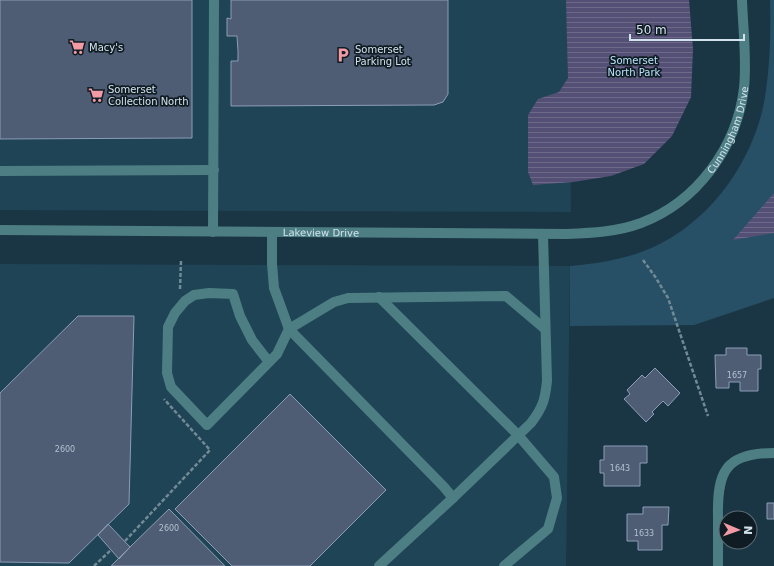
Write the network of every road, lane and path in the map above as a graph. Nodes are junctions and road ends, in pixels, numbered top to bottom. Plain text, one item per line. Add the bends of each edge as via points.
1 (214, 0) edge
2 (742, 0) edge
3 (214, 170) junction
4 (0, 171) edge
5 (641, 223) joint
6 (0, 230) edge
7 (213, 232) junction
8 (272, 232) junction
9 (543, 234) junction
10 (643, 260) dead end
11 (181, 261) dead end
12 (177, 294) dead end
13 (379, 297) junction
14 (289, 329) junction
15 (545, 329) junction
16 (269, 362) junction
17 (161, 396) dead end
18 (708, 416) dead end
19 (518, 435) junction
20 (774, 453) edge
21 (453, 498) junction
22 (125, 541) dead end
23 (111, 550) dead end
24 (94, 566) edge
25 (379, 566) edge
26 (504, 566) edge
27 (718, 566) edge

1 - 3 street
2 - 5 street, Cunningham Drive via 744,88 733,132 721,155 692,191 660,214
3 - 4 street
3 - 7 street
5 - 9 street, Lakeview Drive via 606,231
6 - 7 street, Lakeview Drive
7 - 8 street, Lakeview Drive
8 - 9 street, Lakeview Drive
8 - 14 street via 274,288
9 - 15 street
10 - 18 path via 668,298
11 - 12 path via 180,290
13 - 14 street via 348,298 334,302
13 - 15 street via 506,296
13 - 19 street
14 - 16 street via 277,354
14 - 21 street
15 - 19 street via 545,397 531,423
16 - 16 street via 207,425 171,388 167,373 168,327 175,313 194,295 232,294 252,340
17 - 22 path via 210,450
19 - 21 street
19 - 26 street via 554,477 557,498 548,529
20 - 27 street via 738,459 728,467 723,476 718,488
21 - 25 street
23 - 24 path

